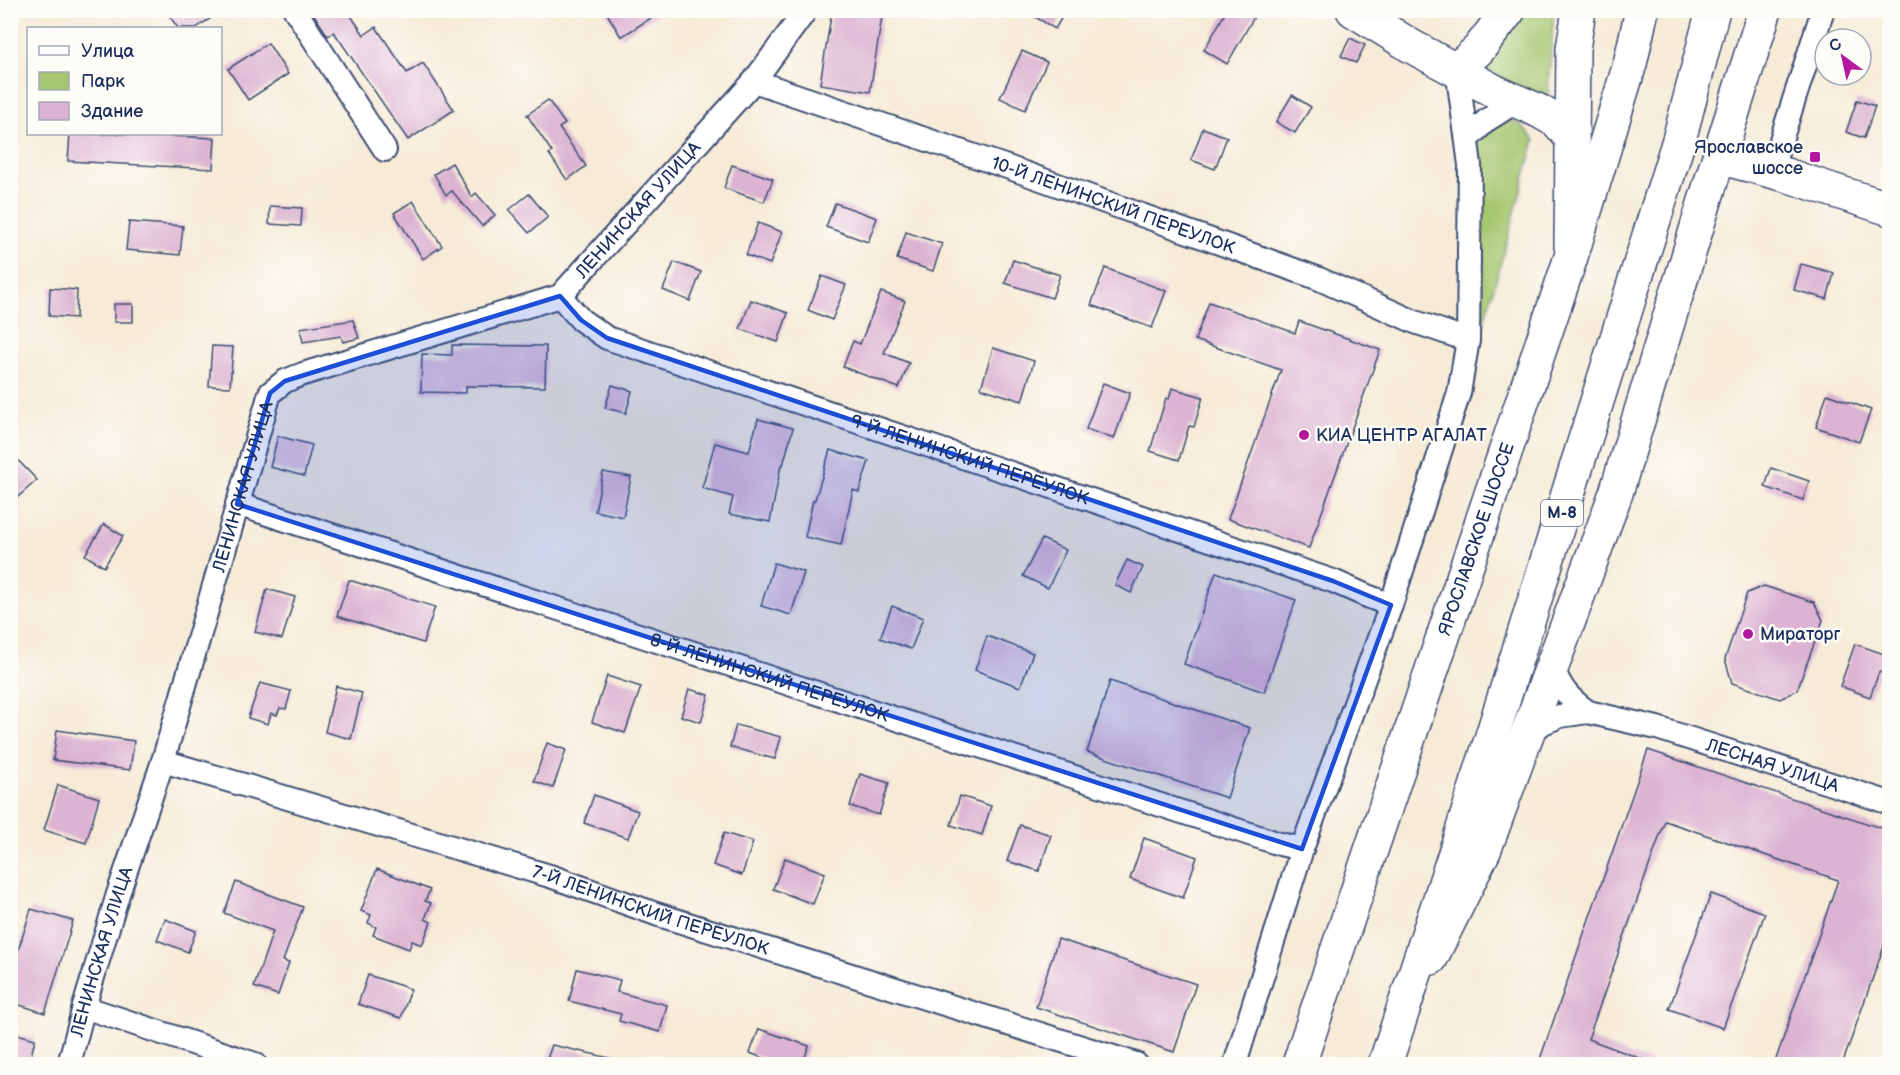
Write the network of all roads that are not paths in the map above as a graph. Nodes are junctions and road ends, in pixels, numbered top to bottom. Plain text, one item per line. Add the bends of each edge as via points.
1 (295, 10) edge
2 (806, 10) edge
3 (1353, 10) edge
4 (1509, 10) edge
5 (1579, 10) edge
6 (1642, 10) edge
7 (1713, 10) edge
8 (1765, 10) edge
9 (1823, 10) edge
10 (1457, 69) junction
11 (754, 81) junction
12 (1517, 101) junction
13 (1467, 139) junction
14 (1572, 139) junction
15 (385, 150) dead end
16 (1719, 158) junction
17 (1771, 171) junction
18 (1890, 209) edge
19 (1571, 257) junction
20 (560, 296) junction
21 (1468, 340) junction
22 (237, 504) junction
23 (1391, 604) junction
24 (1552, 666) junction
25 (1588, 712) junction
26 (1526, 737) junction
27 (163, 761) junction
28 (1890, 803) edge
29 (1302, 849) junction
30 (84, 1007) junction
31 (1403, 1014) junction
32 (69, 1065) edge
33 (255, 1065) edge
34 (1136, 1065) edge
35 (1235, 1065) edge
36 (1299, 1065) edge
37 (1385, 1065) edge

1 - 15 street
2 - 11 street, ЛЕНИНСКАЯ УЛИЦА
3 - 10 main road
4 - 10 main road via 1478,50
5 - 14 main road via 1573,50
6 - 19 main road, ЯРОСЛАВСКОЕ ШОССЕ via 1630,64
7 - 31 main road, М-8 via 1679,140
8 - 16 main road
9 - 17 street
10 - 12 main road
10 - 13 street
11 - 20 street, ЛЕНИНСКАЯ УЛИЦА
11 - 21 street, 10-Й ЛЕНИНСКИЙ ПЕРЕУЛОК via 1317,278 1415,322
12 - 13 street via 1487,120
12 - 14 main road via 1558,123
13 - 21 street
14 - 19 main road
16 - 17 main road
16 - 24 main road via 1617,494
17 - 18 main road
19 - 36 main road, ЯРОСЛАВСКОЕ ШОССЕ
20 - 22 street, ЛЕНИНСКАЯ УЛИЦА via 285,381 270,393
20 - 23 street, 9-Й ЛЕНИНСКИЙ ПЕРЕУЛОК via 581,320 606,338 1322,577
21 - 23 street via 1460,393
22 - 27 street, ЛЕНИНСКАЯ УЛИЦА
22 - 29 street, 8-Й ЛЕНИНСКИЙ ПЕРЕУЛОК
23 - 29 street
24 - 25 street via 1570,700
24 - 26 main road
25 - 26 street via 1560,716
25 - 28 street, ЛЕСНАЯ УЛИЦА via 1656,728
26 - 31 main road via 1484,850
27 - 30 street, ЛЕНИНСКАЯ УЛИЦА
27 - 34 street, 7-Й ЛЕНИНСКИЙ ПЕРЕУЛОК via 553,878
29 - 35 street
30 - 32 street, ЛЕНИНСКАЯ УЛИЦА
30 - 33 street
31 - 37 main road, М-8

